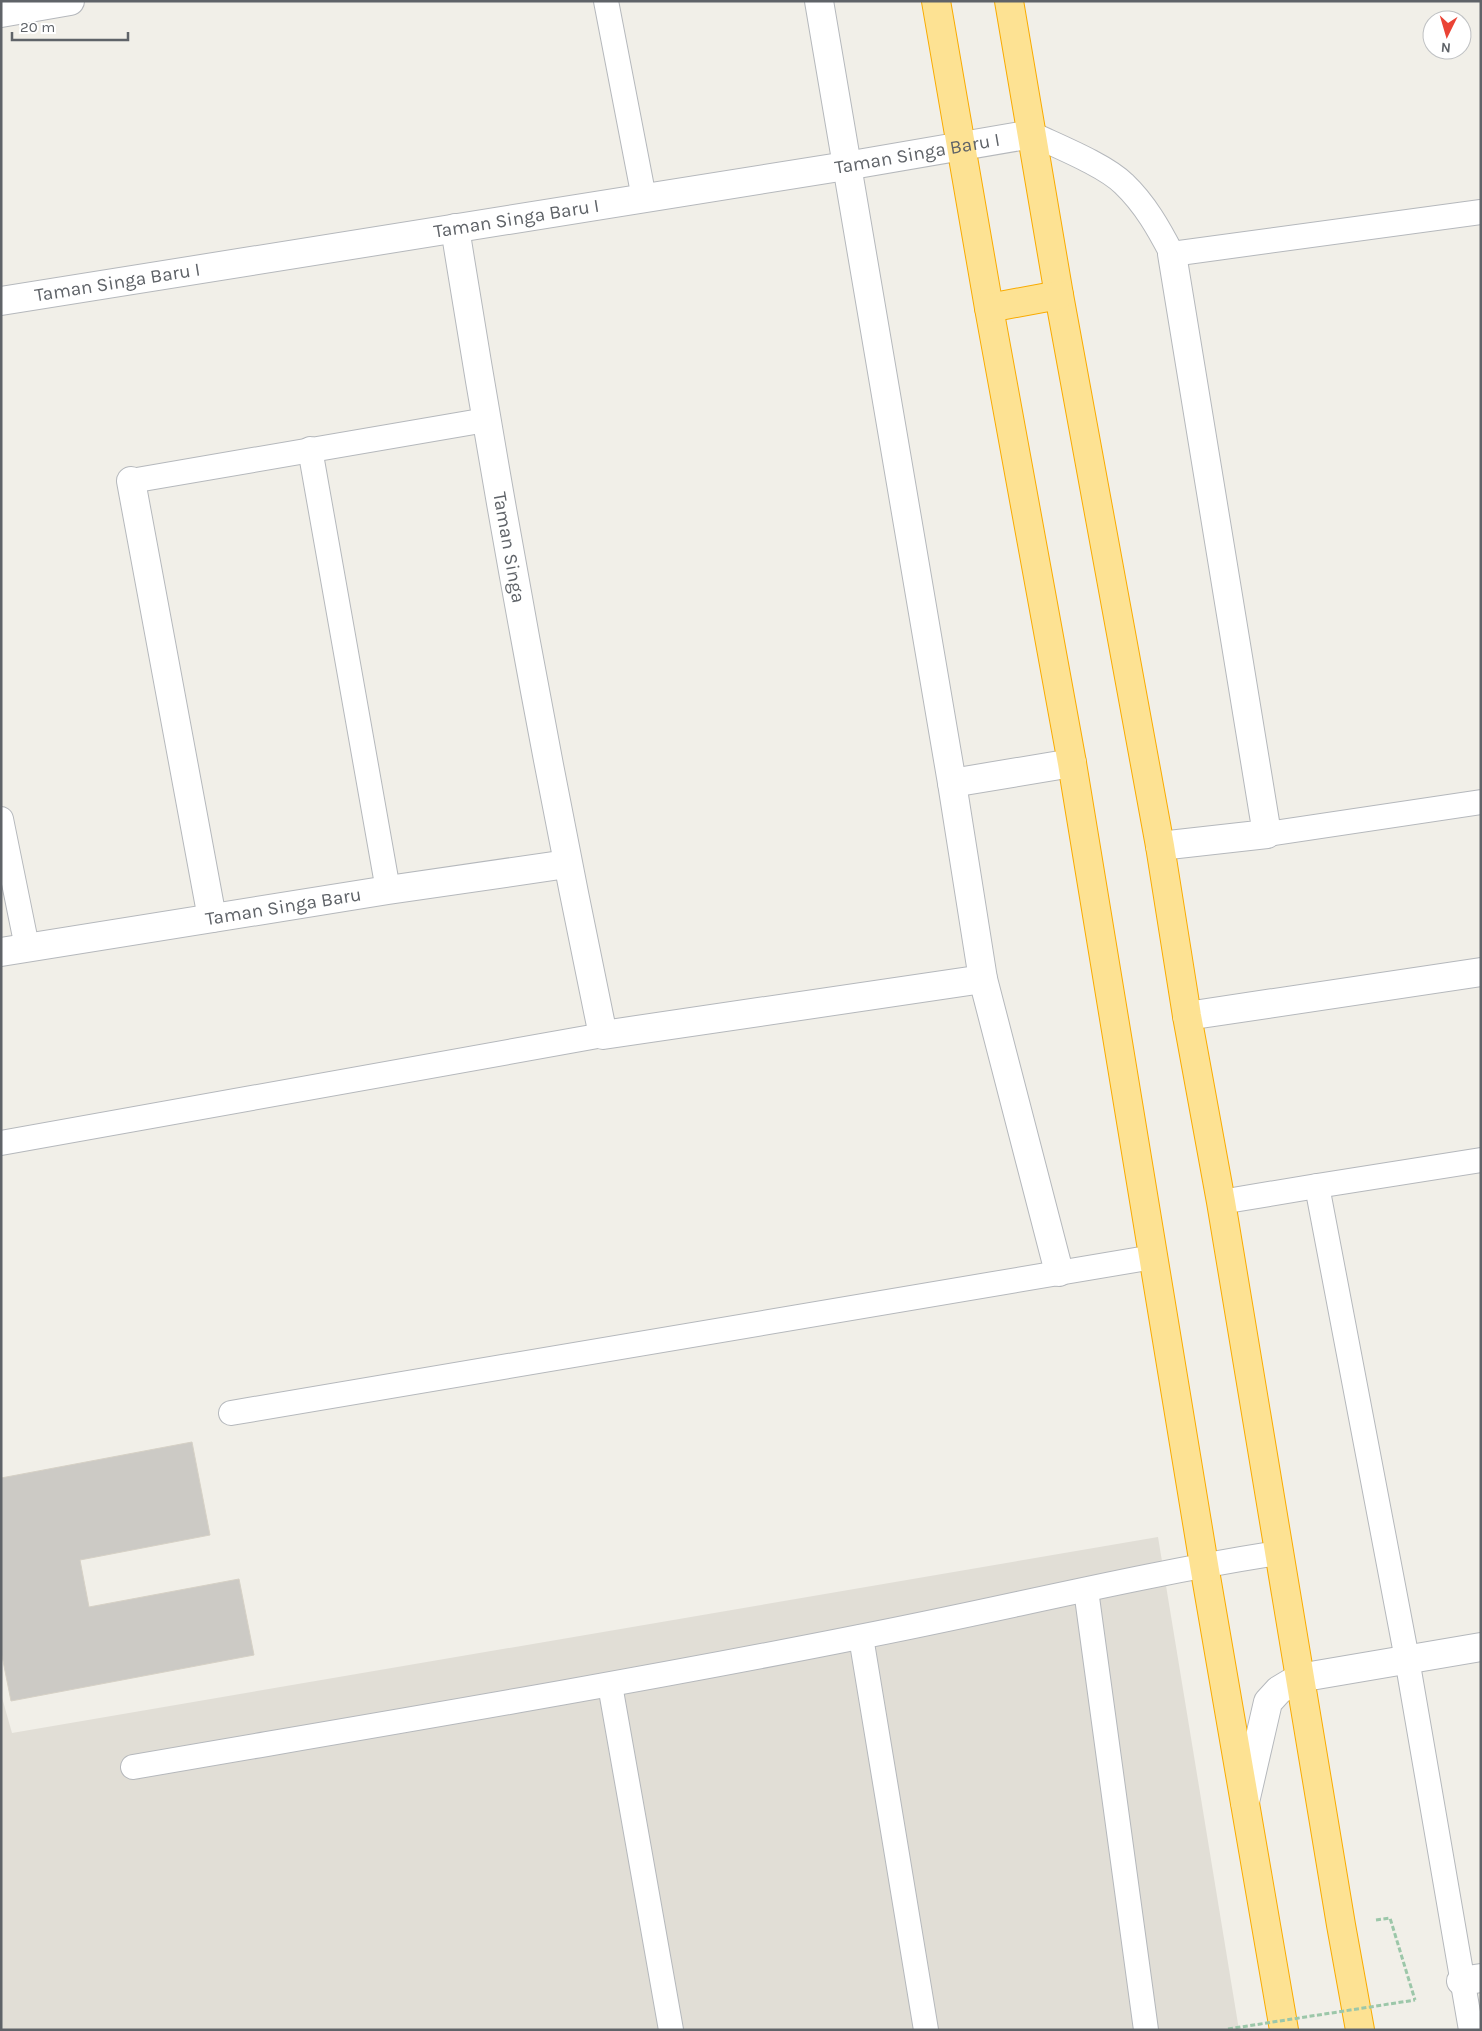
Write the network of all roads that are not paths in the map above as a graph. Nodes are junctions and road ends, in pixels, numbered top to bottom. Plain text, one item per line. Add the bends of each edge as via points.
1 (70, 1) edge
2 (606, 1) edge
3 (819, 1) edge
4 (936, 1) edge
5 (1009, 1) edge
6 (1, 13) edge
7 (1032, 134) junction
8 (961, 147) junction
9 (846, 166) junction
10 (644, 198) junction
11 (1481, 212) edge
12 (455, 228) junction
13 (1172, 254) junction
14 (1059, 295) junction
15 (1, 301) edge
16 (989, 308) junction
17 (486, 420) junction
18 (310, 449) junction
19 (131, 481) joint
20 (1072, 763) junction
21 (952, 783) junction
22 (1481, 802) edge
23 (1, 819) edge
24 (1267, 834) junction
25 (1160, 846) junction
26 (567, 864) junction
27 (388, 890) junction
28 (212, 918) junction
29 (14, 949) edge
30 (1481, 972) edge
31 (983, 978) junction
32 (1187, 1016) junction
33 (603, 1035) junction
34 (1, 1143) edge
35 (1481, 1160) edge
36 (1317, 1186) junction
37 (1221, 1202) junction
38 (1153, 1257) junction
39 (1059, 1272) junction
40 (231, 1413) dead end
41 (1278, 1553) junction
42 (1204, 1564) junction
43 (1086, 1590) junction
44 (861, 1637) junction
45 (1481, 1647) edge
46 (1407, 1660) junction
47 (1299, 1678) junction
48 (610, 1685) junction
49 (133, 1767) dead end
50 (1245, 1802) junction
51 (1471, 1980) edge
52 (671, 2030) edge
53 (926, 2030) edge
54 (1146, 2030) edge
55 (1284, 2030) edge
56 (1360, 2030) edge
57 (1471, 2030) edge

1 - 6 street
2 - 10 lane
3 - 9 street
4 - 8 highway
5 - 7 highway
7 - 8 street, Taman Singa Baru I
7 - 13 lane via 1123,182 1150,214
7 - 14 highway
8 - 9 street, Taman Singa Baru I
8 - 16 highway
9 - 10 street, Taman Singa Baru I
9 - 21 street
10 - 12 street, Taman Singa Baru I
11 - 13 lane
12 - 15 street, Taman Singa Baru I
12 - 17 street, Taman Singa
13 - 24 street
14 - 16 highway
14 - 25 highway
16 - 20 highway
17 - 18 lane
17 - 26 street, Taman Singa
18 - 19 lane
18 - 27 lane
19 - 28 street
20 - 21 street
20 - 38 highway
21 - 31 street
22 - 24 lane
23 - 29 lane
24 - 25 street
25 - 32 highway
26 - 27 street, Taman Singa Baru
26 - 33 street, Taman Singa
27 - 28 street, Taman Singa Baru
28 - 29 street, Taman Singa Baru
30 - 32 street
31 - 33 street
31 - 39 street
32 - 37 highway
33 - 34 lane
35 - 36 lane
36 - 37 lane
36 - 46 lane
37 - 41 highway
38 - 39 lane
38 - 42 highway
39 - 40 lane
41 - 42 lane
41 - 47 highway
42 - 43 lane
42 - 50 highway
43 - 44 lane
43 - 54 lane
44 - 48 lane
44 - 53 lane
45 - 46 street
46 - 47 street
46 - 51 lane
47 - 50 street via 1278,1690 1268,1702
47 - 56 highway
48 - 49 lane
48 - 52 lane
50 - 55 highway
51 - 57 lane

